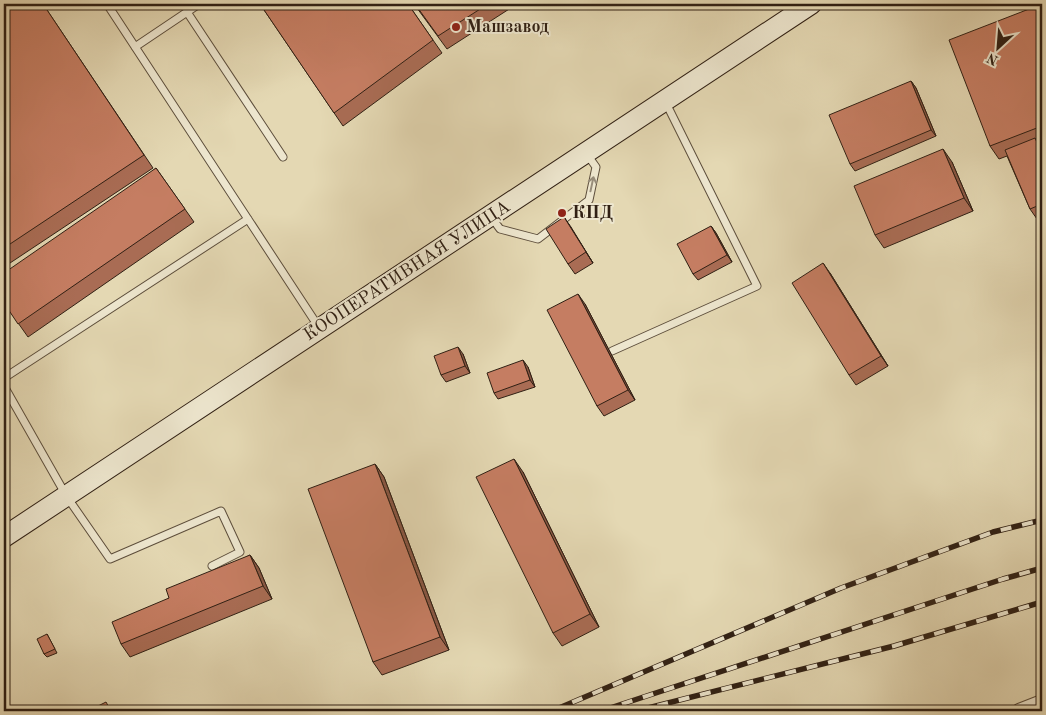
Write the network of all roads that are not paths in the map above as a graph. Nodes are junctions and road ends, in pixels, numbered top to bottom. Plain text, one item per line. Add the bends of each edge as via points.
1 (107, 4) edge
2 (199, 4) edge
3 (811, 4) edge
4 (186, 12) junction
5 (135, 47) junction
6 (665, 100) junction
7 (586, 152) junction
8 (283, 157) dead end
9 (490, 216) junction
10 (248, 219) junction
11 (320, 329) junction
12 (612, 351) dead end
13 (4, 378) edge
14 (4, 386) edge
15 (67, 496) junction
16 (4, 538) edge
17 (212, 566) dead end
18 (1042, 702) edge
19 (1019, 711) edge

1 - 5 lane
2 - 4 lane
3 - 6 main road, КООПЕРАТИВНАЯ УЛИЦА
4 - 5 lane
4 - 8 lane
5 - 10 lane
6 - 7 main road, КООПЕРАТИВНАЯ УЛИЦА
6 - 12 lane via 757,286
7 - 9 main road, КООПЕРАТИВНАЯ УЛИЦА
9 -> 7 lane via 500,229 538,239 589,200 596,167
9 - 11 main road, КООПЕРАТИВНАЯ УЛИЦА
10 - 11 lane
10 - 13 lane
11 - 15 main road, КООПЕРАТИВНАЯ УЛИЦА
14 - 15 lane
15 - 16 main road, КООПЕРАТИВНАЯ УЛИЦА
15 - 17 lane via 110,559 221,511 240,552
18 - 19 street

